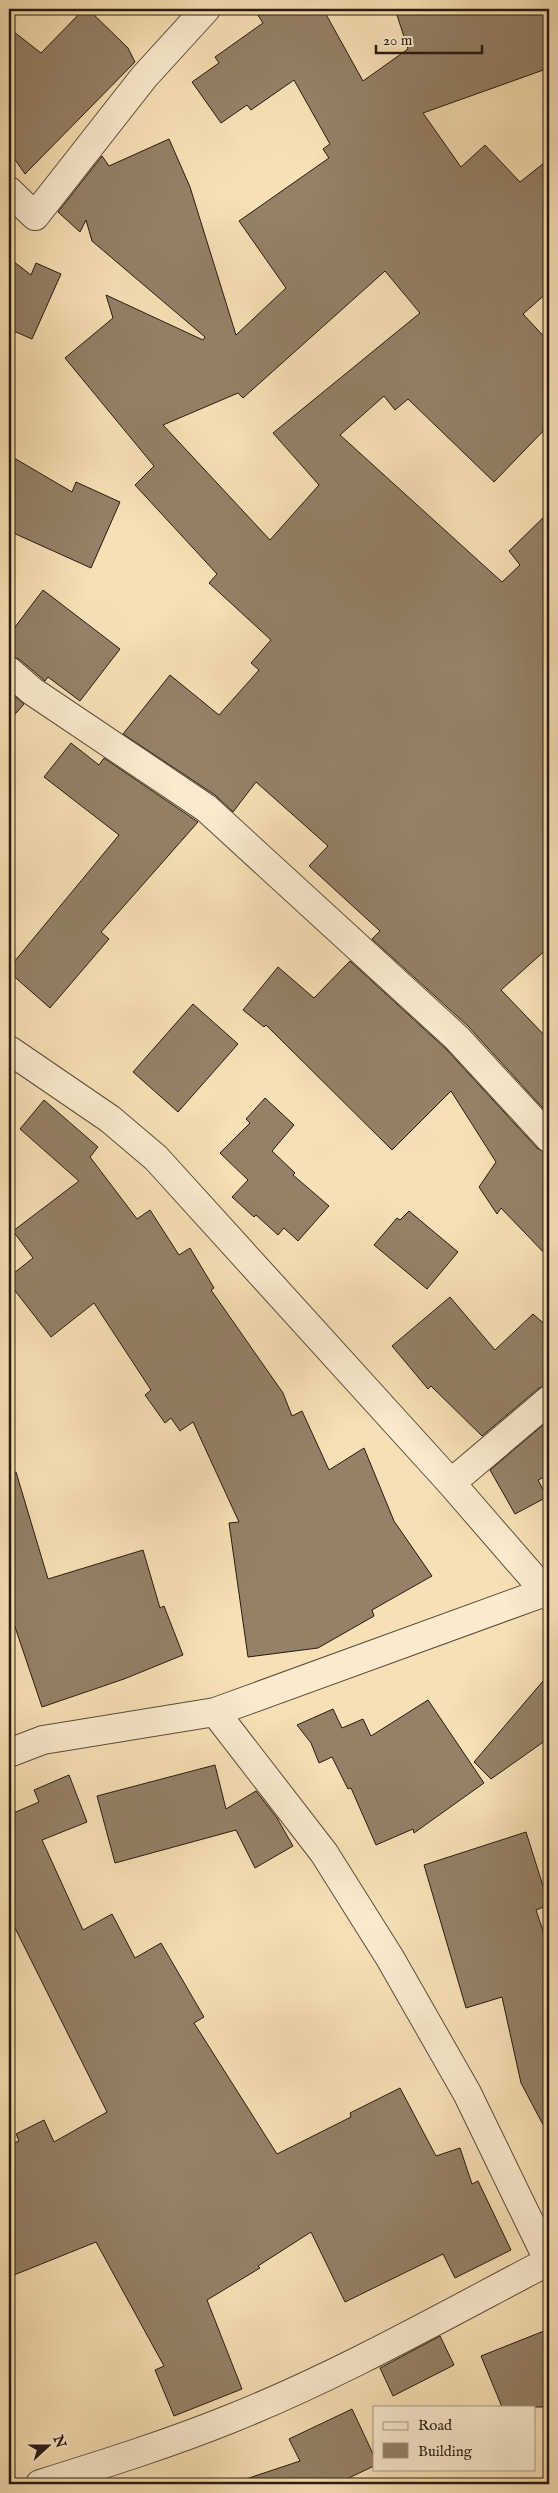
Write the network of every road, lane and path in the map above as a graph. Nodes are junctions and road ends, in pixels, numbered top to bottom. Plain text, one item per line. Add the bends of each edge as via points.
1 (206, 9) edge
2 (9, 191) edge
3 (9, 671) edge
4 (9, 1050) edge
5 (549, 1138) edge
6 (549, 1400) edge
7 (451, 1483) junction
8 (547, 1594) edge
9 (215, 1712) junction
10 (9, 1753) edge
11 (549, 2262) edge
12 (40, 2484) edge

1 - 2 street via 144,77 35,216
3 - 5 street via 32,691 206,808 457,1038
4 - 7 street via 110,1119 156,1158
6 - 7 street
7 - 8 street
8 - 9 street
9 - 10 street via 43,1740
9 - 11 street via 324,1853 390,1958 467,2094
11 - 12 street via 347,2366 231,2418

